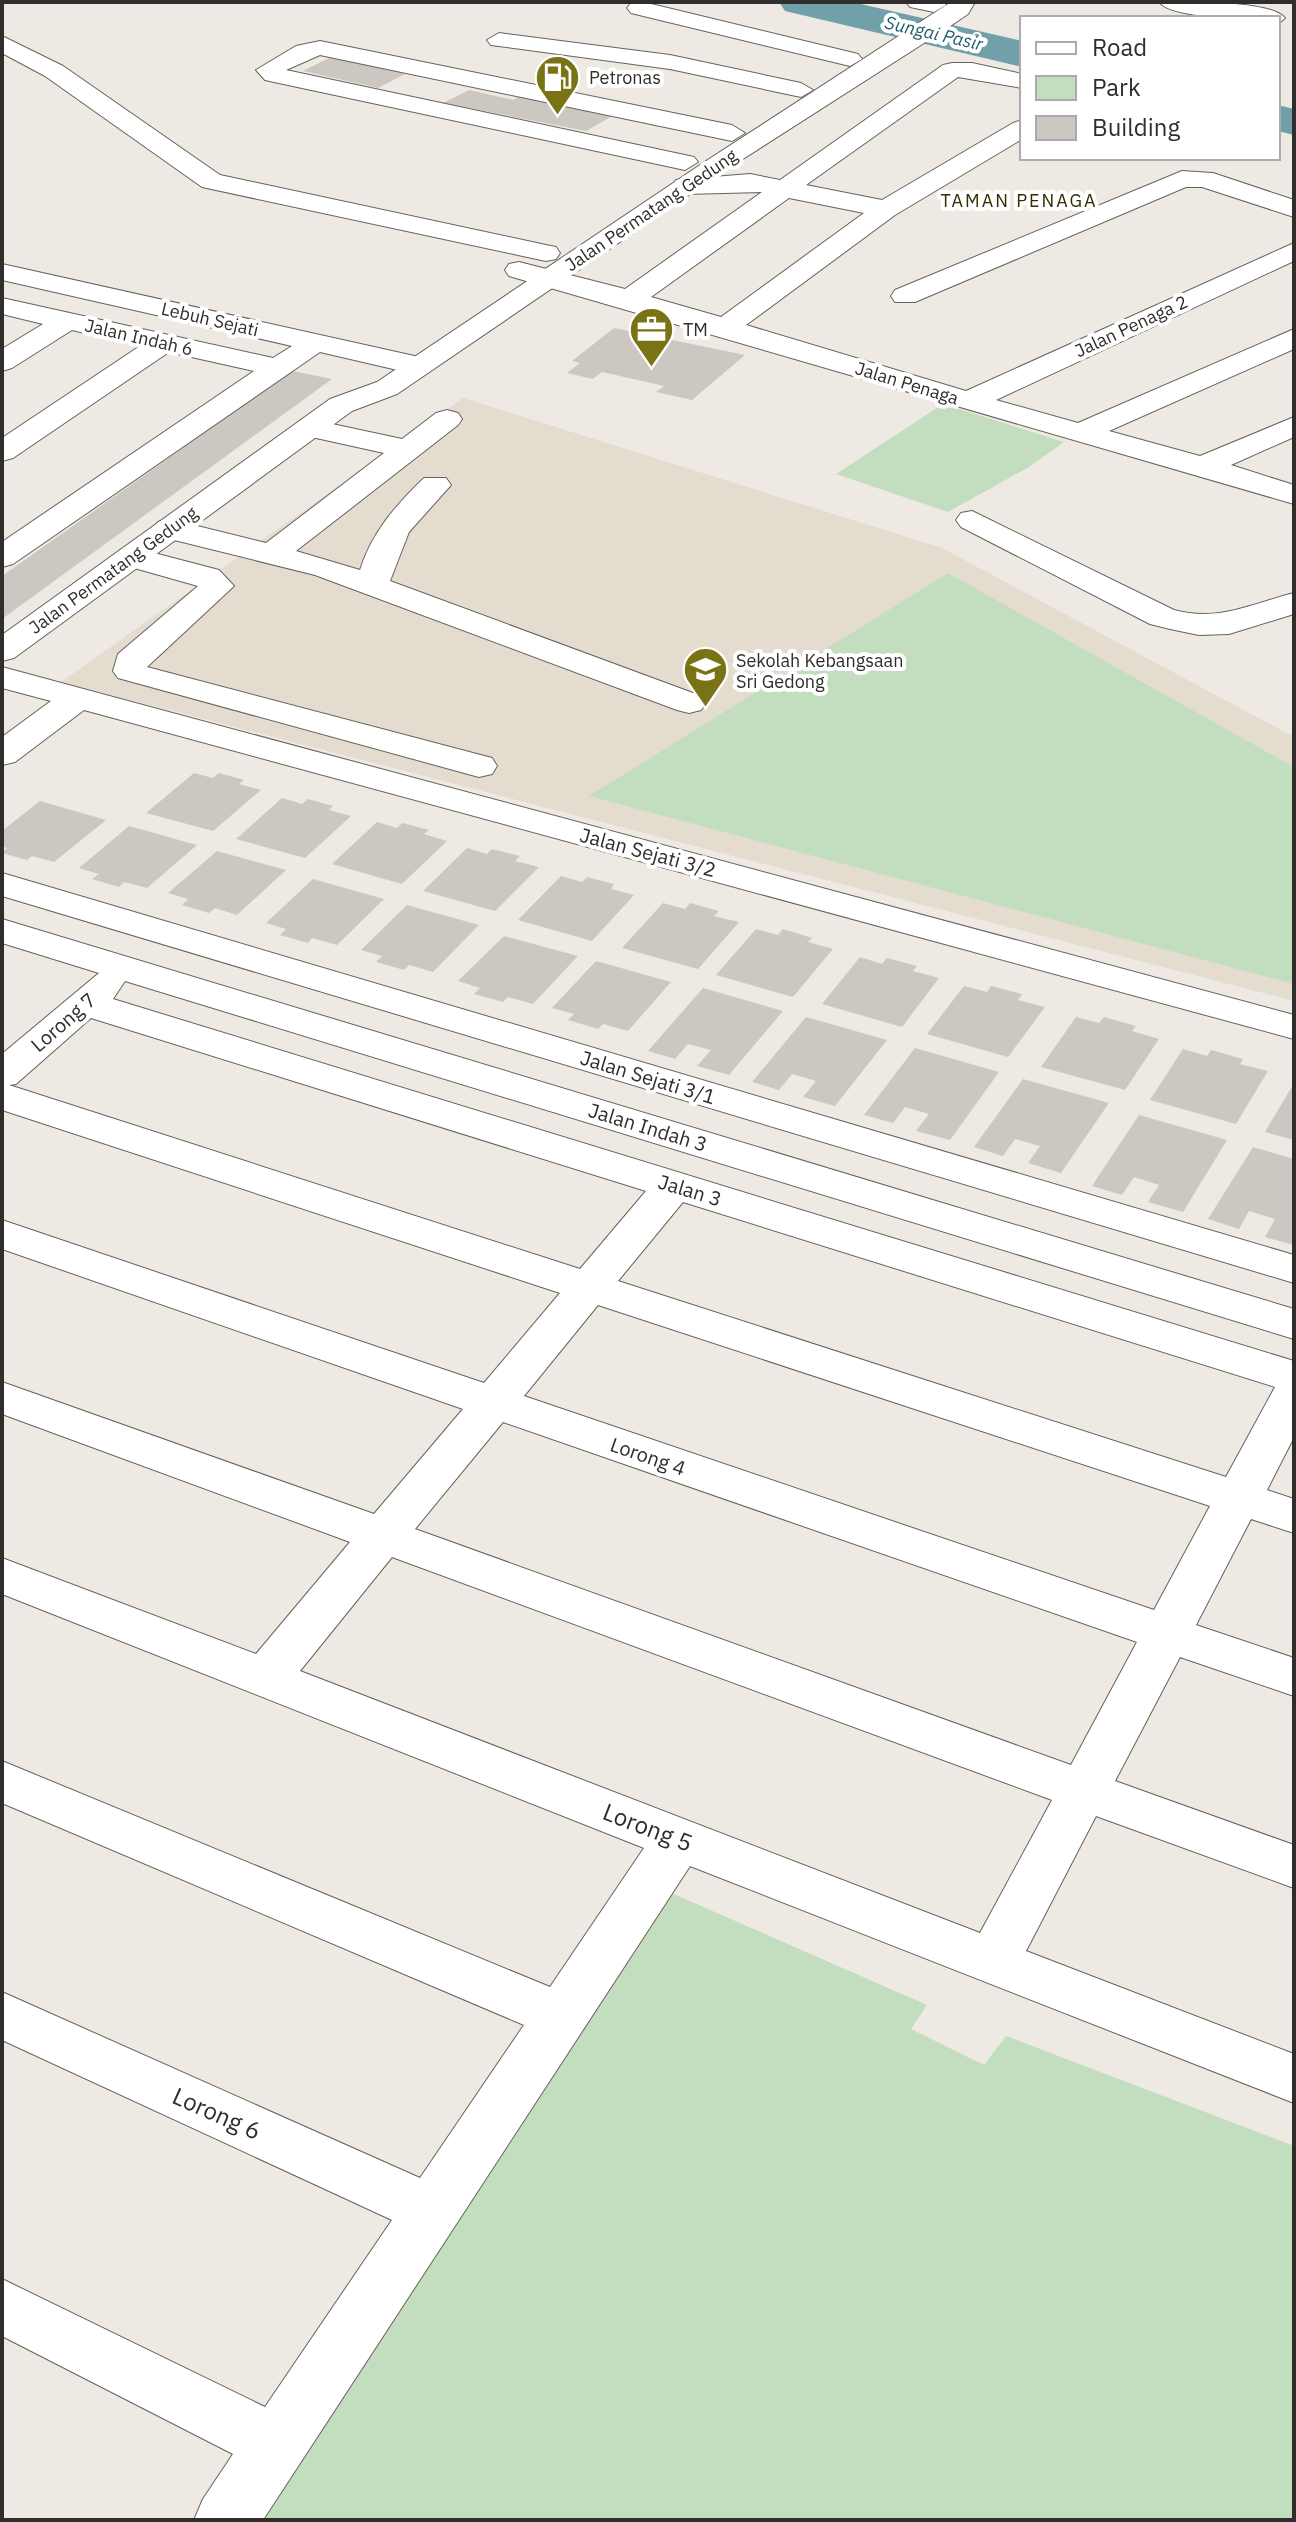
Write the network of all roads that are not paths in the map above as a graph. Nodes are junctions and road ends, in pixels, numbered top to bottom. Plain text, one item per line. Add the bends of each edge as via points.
1 (1171, 2) edge
2 (1290, 2) edge
3 (639, 8) dead end
4 (935, 13) edge
5 (1260, 16) edge
6 (1275, 16) edge
7 (499, 40) dead end
8 (2, 43) edge
9 (850, 59) junction
10 (445, 74) junction
11 (1020, 81) edge
12 (801, 90) junction
13 (397, 101) junction
14 (628, 112) junction
15 (1020, 129) edge
16 (732, 133) junction
17 (581, 140) junction
18 (685, 174) junction
19 (783, 188) junction
20 (886, 209) junction
21 (1294, 209) edge
22 (1294, 251) edge
23 (548, 265) junction
24 (519, 270) joint
25 (2, 272) edge
26 (905, 296) dead end
27 (629, 299) junction
28 (2, 306) edge
29 (67, 321) junction
30 (725, 327) junction
31 (1294, 338) edge
32 (163, 343) junction
33 (315, 343) junction
34 (387, 359) junction
35 (2, 362) edge
36 (419, 366) junction
37 (277, 368) junction
38 (969, 401) junction
39 (341, 405) junction
40 (447, 419) dead end
41 (1294, 426) edge
42 (309, 428) junction
43 (1080, 433) junction
44 (408, 449) junction
45 (2, 452) edge
46 (1206, 465) junction
47 (435, 485) dead end
48 (1294, 495) edge
49 (972, 520) dead end
50 (169, 529) junction
51 (272, 554) junction
52 (2, 557) edge
53 (131, 557) junction
54 (373, 585) junction
55 (1294, 603) edge
56 (2, 651) edge
57 (2, 677) edge
58 (79, 697) junction
59 (689, 703) dead end
60 (2, 754) edge
61 (479, 766) dead end
62 (2, 884) edge
63 (2, 931) edge
64 (124, 968) junction
65 (85, 1003) junction
66 (1294, 1027) edge
67 (2, 1075) edge
68 (2, 1096) edge
69 (674, 1185) junction
70 (2, 1234) edge
71 (1294, 1269) edge
72 (589, 1287) junction
73 (1294, 1324) edge
74 (1294, 1377) edge
75 (1294, 1393) edge
76 (2, 1397) edge
77 (493, 1403) junction
78 (1239, 1498) junction
79 (1294, 1516) edge
80 (383, 1536) junction
81 (2, 1575) edge
82 (1166, 1634) junction
83 (1294, 1677) edge
84 (265, 1678) junction
85 (2, 1781) edge
86 (1084, 1791) junction
87 (679, 1839) junction
88 (1294, 1867) edge
89 (993, 1961) junction
90 (2, 2015) edge
91 (561, 2016) junction
92 (1294, 2079) edge
93 (432, 2211) junction
94 (2, 2306) edge
95 (276, 2444) junction
96 (226, 2520) edge

1 - 5 street
2 - 6 street
3 - 9 street
4 - 9 street, Jalan Permatang Gedung
4 - 18 street, Jalan Permatang Gedung
7 - 12 street via 670,62
8 - 23 street via 54,71 211,181
9 - 12 street, Jalan Permatang Gedung
10 - 13 street
10 - 13 street via 320,48 268,70
10 - 14 street
11 - 19 street via 952,70
12 - 16 street, Jalan Permatang Gedung
13 - 17 street
14 - 16 street
14 - 17 street
15 - 20 street
16 - 18 street, Jalan Permatang Gedung
17 - 18 street
18 - 19 street
18 - 23 street, Jalan Permatang Gedung
19 - 20 street
19 - 27 street
20 - 30 street
21 - 26 street via 1204,179 1182,179
22 - 38 street, Jalan Penaga 2
23 - 24 street, Jalan Penaga
23 - 27 street, Jalan Penaga
23 - 36 street, Jalan Permatang Gedung
24 - 34 street, Jalan Permatang Gedung
25 - 33 street, Lebuh Sejati
27 - 30 street, Jalan Penaga
28 - 29 street, Jalan Indah 6
29 - 32 street, Jalan Indah 6
29 - 35 street
30 - 38 street, Jalan Penaga
31 - 43 street
32 - 37 street, Jalan Indah 6
32 - 45 street
33 - 34 street, Lebuh Sejati
33 - 37 street
34 - 36 street, Lebuh Sejati
34 - 39 street, Jalan Permatang Gedung via 356,380
36 - 39 street, Jalan Permatang Gedung via 387,388
37 - 52 street
38 - 43 street, Jalan Penaga
39 - 42 street, Jalan Permatang Gedung
40 - 44 street
41 - 46 street
42 - 44 street
42 - 50 street, Jalan Permatang Gedung
43 - 46 street, Jalan Penaga
44 - 51 street
46 - 48 street, Jalan Penaga
47 - 54 street via 392,529
49 - 55 street via 1162,617 1209,628 1232,626
50 - 51 street
50 - 53 street, Jalan Permatang Gedung
51 - 54 street
53 - 56 street, Jalan Permatang Gedung
53 - 61 street via 207,577 218,586 130,661 130,671
54 - 59 street
57 - 58 street, Jalan Sejati 3/2
58 - 60 street
58 - 66 street, Jalan Sejati 3/2
62 - 71 street, Jalan Sejati 3/1
63 - 64 street, Jalan Indah 3
64 - 65 street, Lorong 7
64 - 73 street, Jalan Indah 3
65 - 67 street, Lorong 7
65 - 69 street, Jalan 3
68 - 72 street
69 - 72 street
69 - 74 street, Jalan 3
70 - 77 street, Lorong 4
72 - 77 street
72 - 78 street
75 - 78 street
76 - 80 street
77 - 80 street
77 - 82 street, Lorong 4
78 - 79 street
78 - 82 street
80 - 84 street
80 - 86 street
81 - 84 street, Lorong 5
82 - 83 street, Lorong 4
82 - 86 street
84 - 87 street, Lorong 5
85 - 91 street
86 - 88 street
86 - 89 street
87 - 89 street, Lorong 5
87 - 91 street
89 - 92 street, Lorong 5
90 - 93 street, Lorong 6
91 - 93 street
93 - 95 street
94 - 95 street
95 - 96 street

